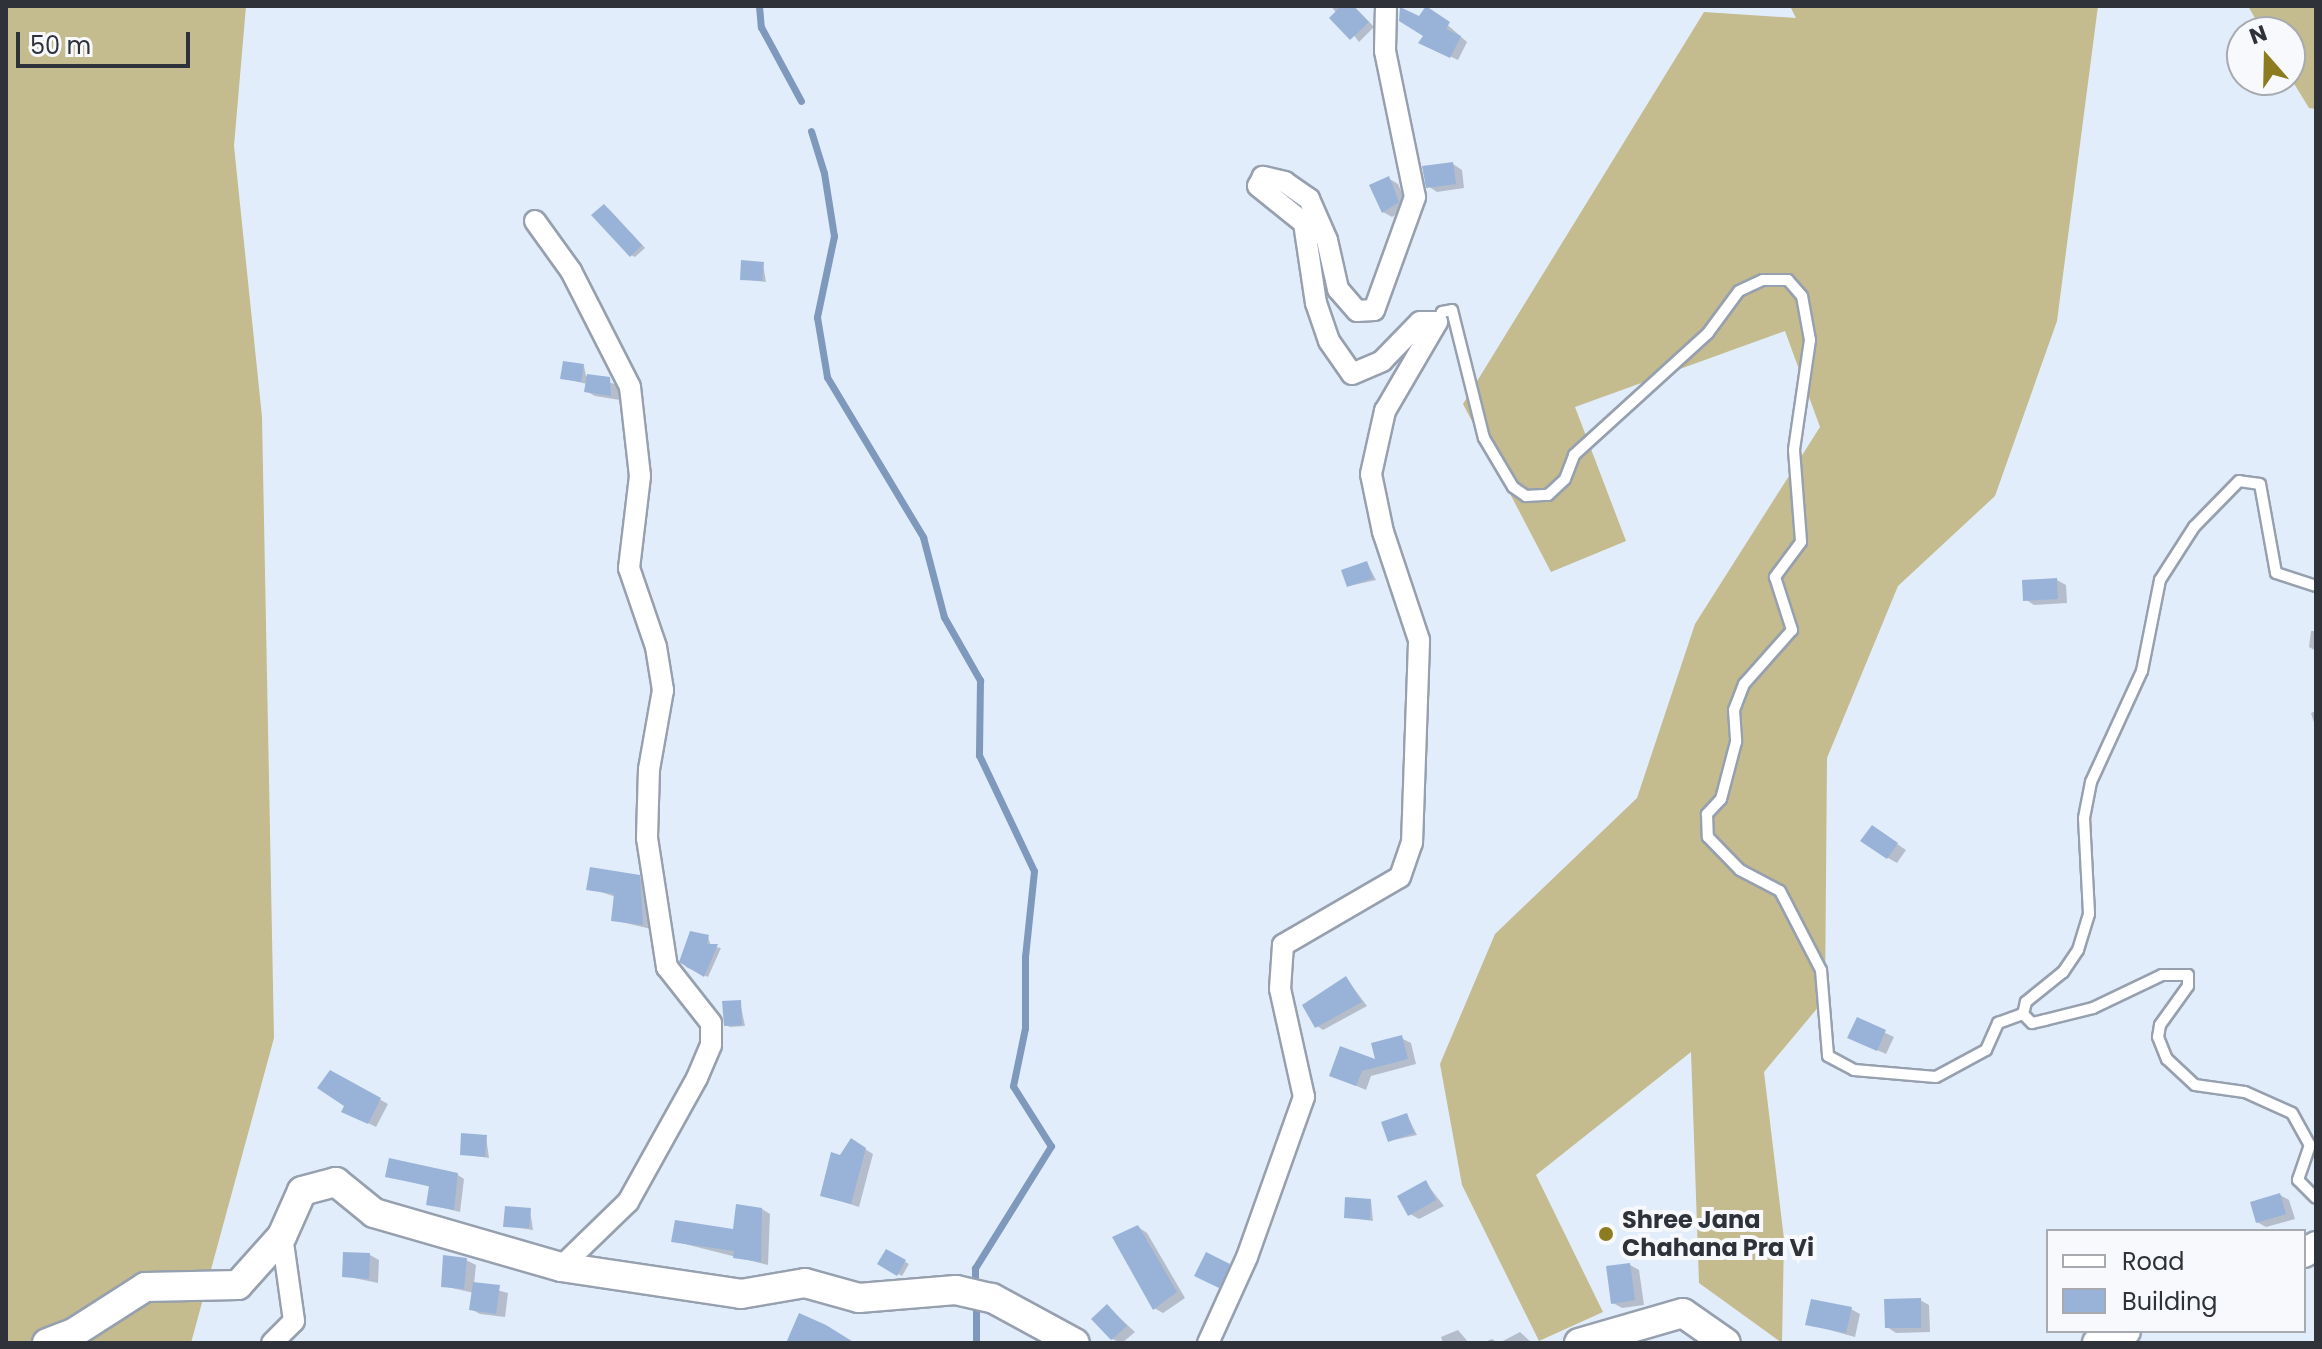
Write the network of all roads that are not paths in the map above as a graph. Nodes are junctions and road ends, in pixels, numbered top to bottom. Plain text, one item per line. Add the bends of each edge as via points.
1 (1386, 6) edge
2 (535, 221) dead end
3 (1437, 322) junction
4 (2316, 586) edge
5 (2023, 1014) junction
6 (2316, 1198) edge
7 (282, 1236) junction
8 (561, 1267) junction
9 (2121, 1333) edge
10 (47, 1343) edge
11 (272, 1343) edge
12 (1075, 1343) edge
13 (1208, 1343) edge
14 (1579, 1343) edge
15 (1726, 1343) edge
16 (2097, 1343) edge

1 - 3 street via 1385,51 1415,197 1374,310 1357,311 1338,289 1327,240 1309,199 1285,182 1263,177 1258,186 1304,223 1316,303 1329,341 1352,374 1382,361 1420,322
2 - 8 street via 571,271 630,387 640,476 629,568 656,647 663,690 649,769 647,838 667,967 711,1023 711,1045 697,1078 636,1189
3 - 5 lane via 1442,312 1452,310 1484,438 1513,487 1526,496 1548,495 1565,479 1574,455 1708,333 1739,291 1763,280 1788,280 1802,296 1810,340 1794,450 1801,542 1775,577 1792,630 1744,684 1734,710 1736,742 1721,799 1707,814 1708,837 1740,870 1780,891 1821,970 1828,1056 1854,1070 1936,1077 1986,1050 1998,1023
3 - 13 street via 1385,411 1371,474 1383,532 1419,640 1412,843 1400,877 1283,945 1280,989 1304,1097 1247,1257
4 - 5 lane via 2276,573 2260,484 2239,481 2194,527 2160,580 2142,671 2091,782 2084,818 2089,914 2078,950 2063,972 2026,1002
5 - 6 lane via 2032,1023 2093,1008 2162,975 2188,975 2188,986 2160,1025 2158,1037 2167,1059 2195,1085 2245,1092 2292,1113 2310,1145 2298,1180
7 - 8 street via 302,1191 336,1182 374,1213
7 - 10 street via 238,1285 145,1287 75,1332
7 - 11 street via 294,1321
8 - 12 street via 741,1294 805,1283 859,1298 956,1290 992,1298
9 - 16 street
14 - 15 street via 1683,1313

